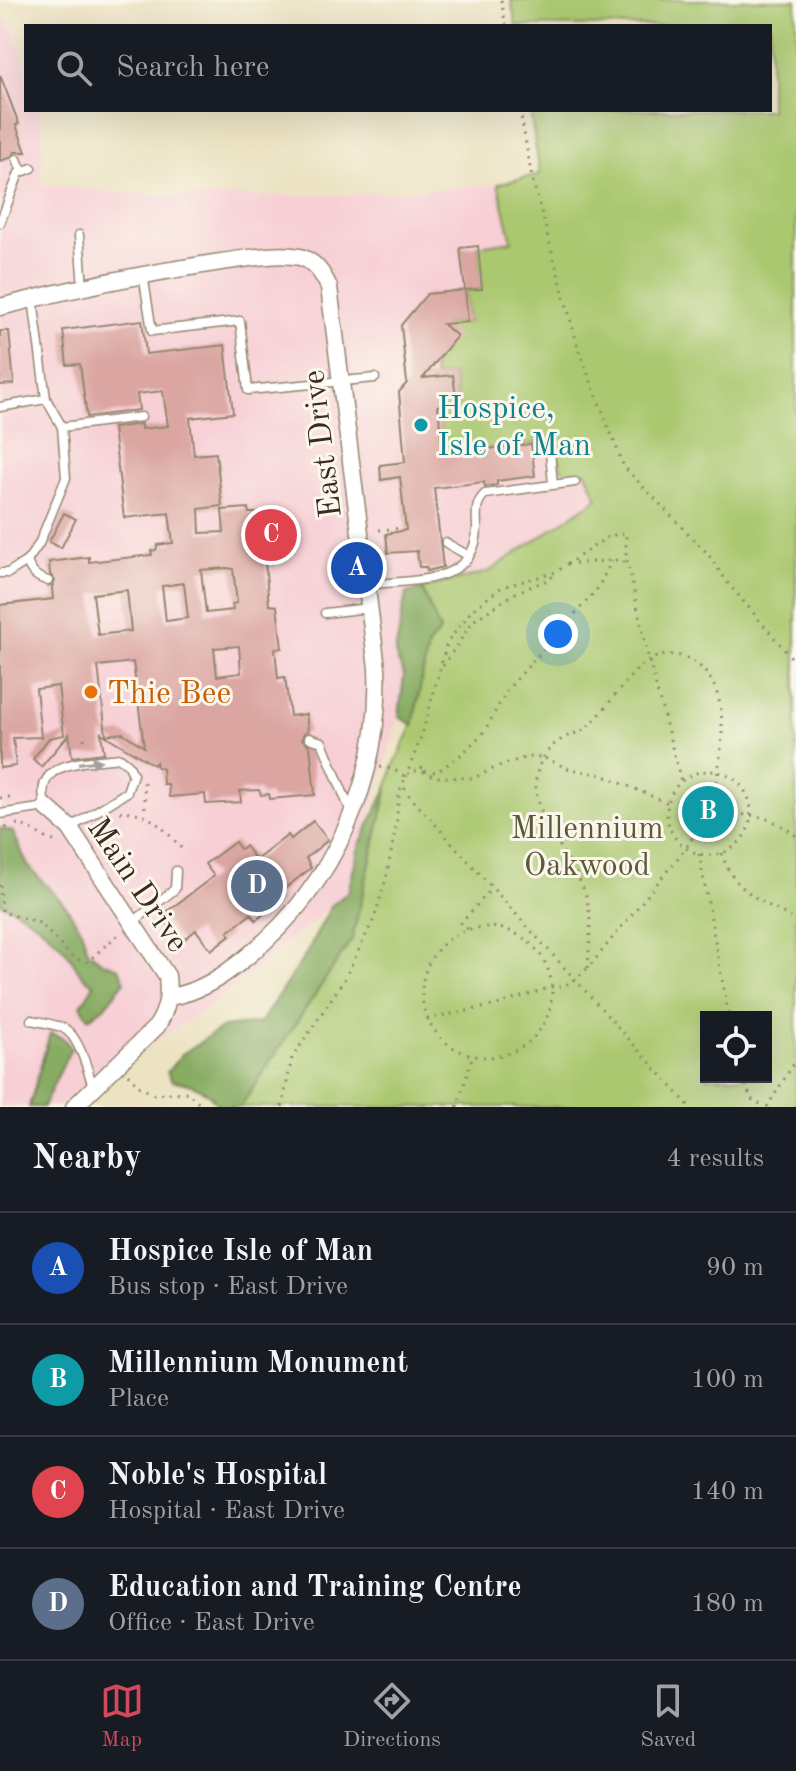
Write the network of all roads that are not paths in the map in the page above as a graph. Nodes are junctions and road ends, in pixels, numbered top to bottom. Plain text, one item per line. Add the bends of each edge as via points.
1 (17, 159) dead end
2 (32, 168) dead end
3 (22, 171) junction
4 (0, 223) edge
5 (79, 235) dead end
6 (143, 273) junction
7 (83, 287) junction
8 (33, 298) junction
9 (0, 307) edge
10 (375, 378) dead end
11 (341, 381) junction
12 (46, 399) junction
13 (0, 407) edge
14 (141, 417) dead end
15 (62, 427) junction
16 (550, 452) dead end
17 (575, 482) dead end
18 (553, 484) junction
19 (446, 543) dead end
20 (469, 556) junction
21 (27, 561) junction
22 (0, 573) edge
23 (48, 581) dead end
24 (368, 585) junction
25 (370, 608) junction
26 (325, 613) dead end
27 (309, 738) dead end
28 (46, 807) junction
29 (0, 814) edge
30 (353, 816) junction
31 (68, 836) junction
32 (176, 871) dead end
33 (128, 926) junction
34 (169, 997) junction
35 (31, 1020) dead end
36 (93, 1087) junction
37 (74, 1107) edge

1 - 3 lane
2 - 3 lane
3 - 4 lane
5 - 7 lane
6 - 7 street, East Drive
6 - 11 street, East Drive via 276,256 302,258 316,266 329,287
6 - 11 lane via 152,331 240,321 248,390
7 - 8 street, East Drive
8 - 9 street, East Drive
8 - 12 lane
10 - 11 lane
11 - 24 street, East Drive
12 - 13 lane
12 - 15 lane
14 - 15 lane
15 - 21 lane via 64,487
16 - 18 lane
17 - 18 lane
18 - 20 lane via 485,494 477,506 477,538
19 - 20 lane
20 - 24 lane via 452,573 438,578
21 - 22 lane
21 - 23 lane via 30,570
24 - 25 street, East Drive
25 - 26 lane
25 - 30 street, East Drive via 378,693 369,764
27 - 30 lane via 322,742
28 - 29 lane
28 - 31 street, Main Drive
28 -> 31 lane via 43,789 60,766 120,758 128,764 133,774 127,792
30 - 34 street, East Drive via 336,852 268,940 195,992
31 - 33 street, Main Drive
32 - 33 lane via 175,889
33 - 34 street, Main Drive via 167,976
34 - 36 street, Main Drive via 157,1026
35 - 36 lane via 69,1032
36 - 37 street, Main Drive

